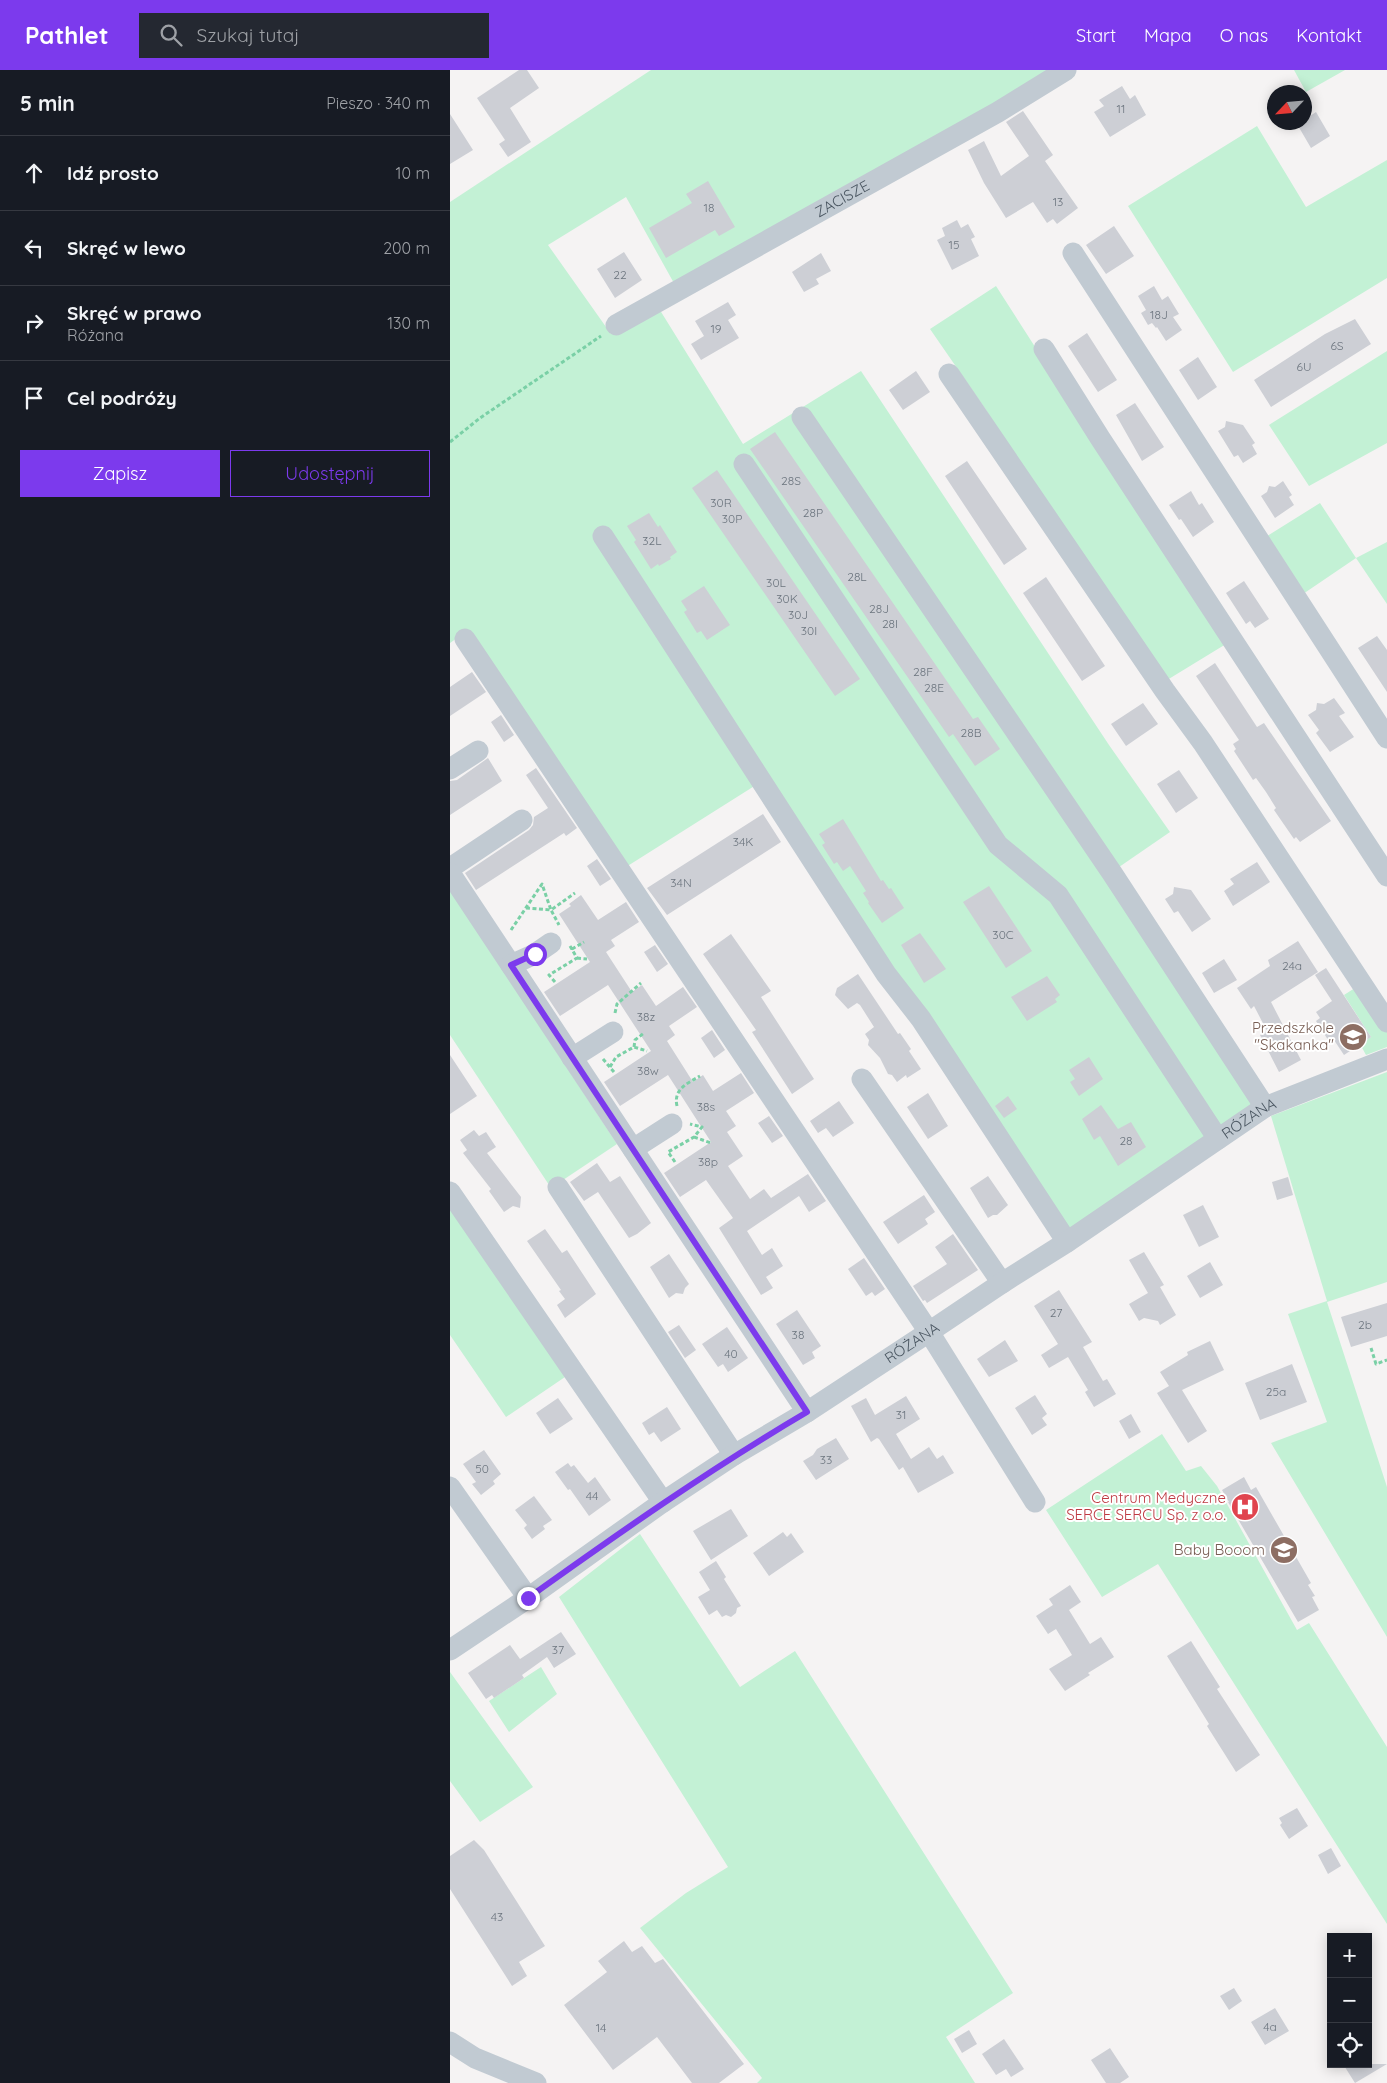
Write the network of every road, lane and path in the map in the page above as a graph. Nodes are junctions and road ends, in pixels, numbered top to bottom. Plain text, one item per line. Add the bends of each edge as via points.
1 (1066, 70) edge
2 (1073, 253) dead end
3 (616, 325) joint
4 (1044, 349) dead end
5 (948, 374) dead end
6 (802, 417) dead end
7 (450, 442) edge
8 (744, 464) dead end
9 (603, 536) dead end
10 (465, 639) dead end
11 (1387, 738) edge
12 (478, 751) dead end
13 (450, 769) edge
14 (522, 820) dead end
15 (450, 868) edge
16 (450, 873) edge
17 (1387, 876) edge
18 (576, 893) dead end
19 (584, 942) dead end
20 (551, 943) dead end
21 (500, 948) junction
22 (572, 949) dead end
23 (577, 958) dead end
24 (587, 959) dead end
25 (511, 965) junction
26 (641, 983) dead end
27 (1387, 1022) edge
28 (620, 1028) junction
29 (644, 1033) dead end
30 (635, 1040) junction
31 (634, 1047) junction
32 (647, 1051) dead end
33 (572, 1058) junction
34 (1387, 1059) edge
35 (610, 1067) dead end
36 (862, 1079) dead end
37 (1265, 1107) junction
38 (672, 1124) dead end
39 (694, 1137) dead end
40 (1218, 1138) junction
41 (711, 1143) dead end
42 (633, 1150) junction
43 (558, 1187) dead end
44 (450, 1192) edge
45 (1067, 1242) junction
46 (1002, 1283) junction
47 (929, 1332) junction
48 (1371, 1348) dead end
49 (1387, 1360) edge
50 (807, 1412) junction
51 (734, 1455) junction
52 (450, 1486) edge
53 (663, 1502) junction
54 (1035, 1502) dead end
55 (528, 1598) junction
56 (453, 1642) edge
57 (450, 2042) edge
58 (536, 2083) edge

1 - 3 street, ZACISZE via 998,112
2 - 11 street
3 - 7 path
4 - 17 street
5 - 27 street via 1203,743
6 - 37 street via 1112,873
8 - 40 street via 998,844 1058,895
9 - 45 street via 886,974 921,1019
10 - 47 street
12 - 13 street
14 - 15 street
16 - 21 street
18 - 21 path via 551,910 542,884
19 - 22 path
20 - 25 street
21 - 25 street
23 - 24 path
25 - 33 street
26 - 28 path via 617,1004 615,1014
28 - 30 path
28 - 33 street
29 - 30 path
30 - 31 path
31 - 32 path
31 - 35 path via 616,1057
33 - 42 street
34 - 37 street, RÓŻANA
36 - 46 street
37 - 40 street, RÓŻANA
38 - 42 street
39 - 41 path
40 - 45 street, RÓŻANA
42 - 50 street
43 - 51 street
44 - 53 street
45 - 46 street, RÓŻANA
46 - 47 street, RÓŻANA
47 - 50 street, RÓŻANA
47 - 54 street
48 - 49 path via 1376,1364
50 - 51 street, RÓŻANA
51 - 53 street, RÓŻANA
52 - 55 street
53 - 55 street, RÓŻANA
55 - 56 street, RÓŻANA
57 - 58 street via 475,2058

